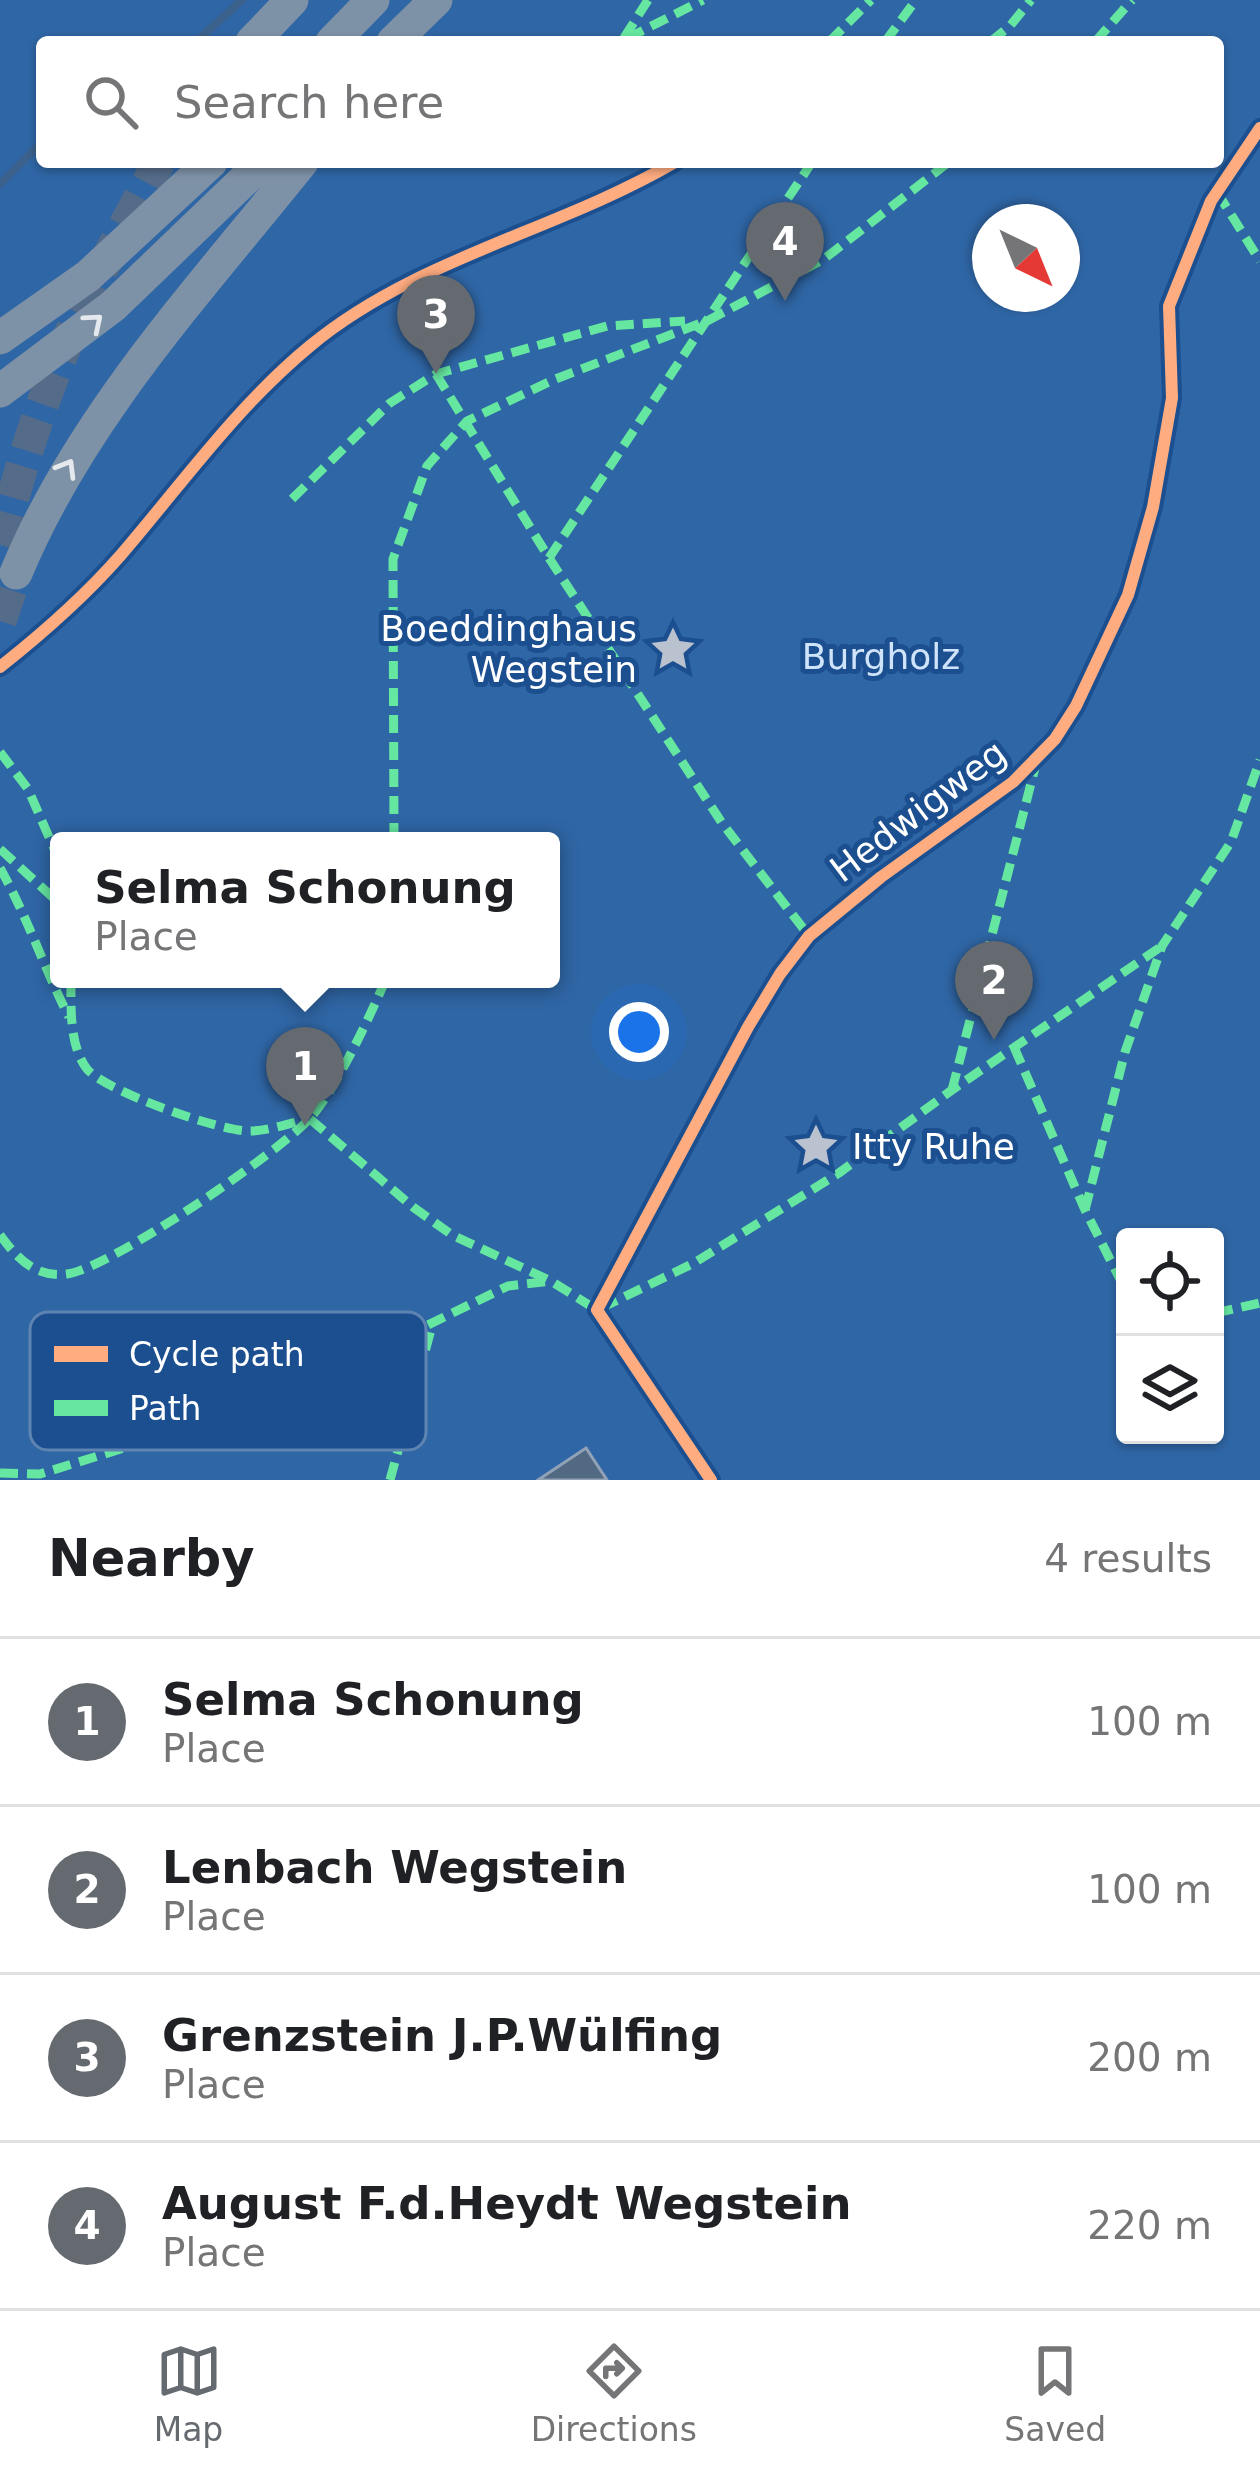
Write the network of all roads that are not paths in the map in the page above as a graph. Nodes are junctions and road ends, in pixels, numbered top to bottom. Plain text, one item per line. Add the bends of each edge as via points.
1 (292, 0) edge
2 (373, 0) edge
3 (436, 0) edge
4 (258, 36) edge
5 (338, 36) edge
6 (401, 36) edge
7 (1260, 128) edge
8 (205, 168) edge
9 (257, 168) edge
10 (297, 168) edge
11 (0, 338) edge
12 (0, 392) edge
13 (16, 573) tunnel mouth
14 (622, 1347) joint
15 (711, 1480) edge

1 - 4 highway
2 - 5 highway
3 - 6 highway
7 - 14 lane, Hedwigweg via 1211,201 1169,306 1172,398 1153,507 1128,595 1076,706 1012,782 809,936 780,974 597,1310
8 - 11 highway via 88,276
12 -> 9 highway via 113,306
13 -> 10 highway via 94,425
14 - 15 street

